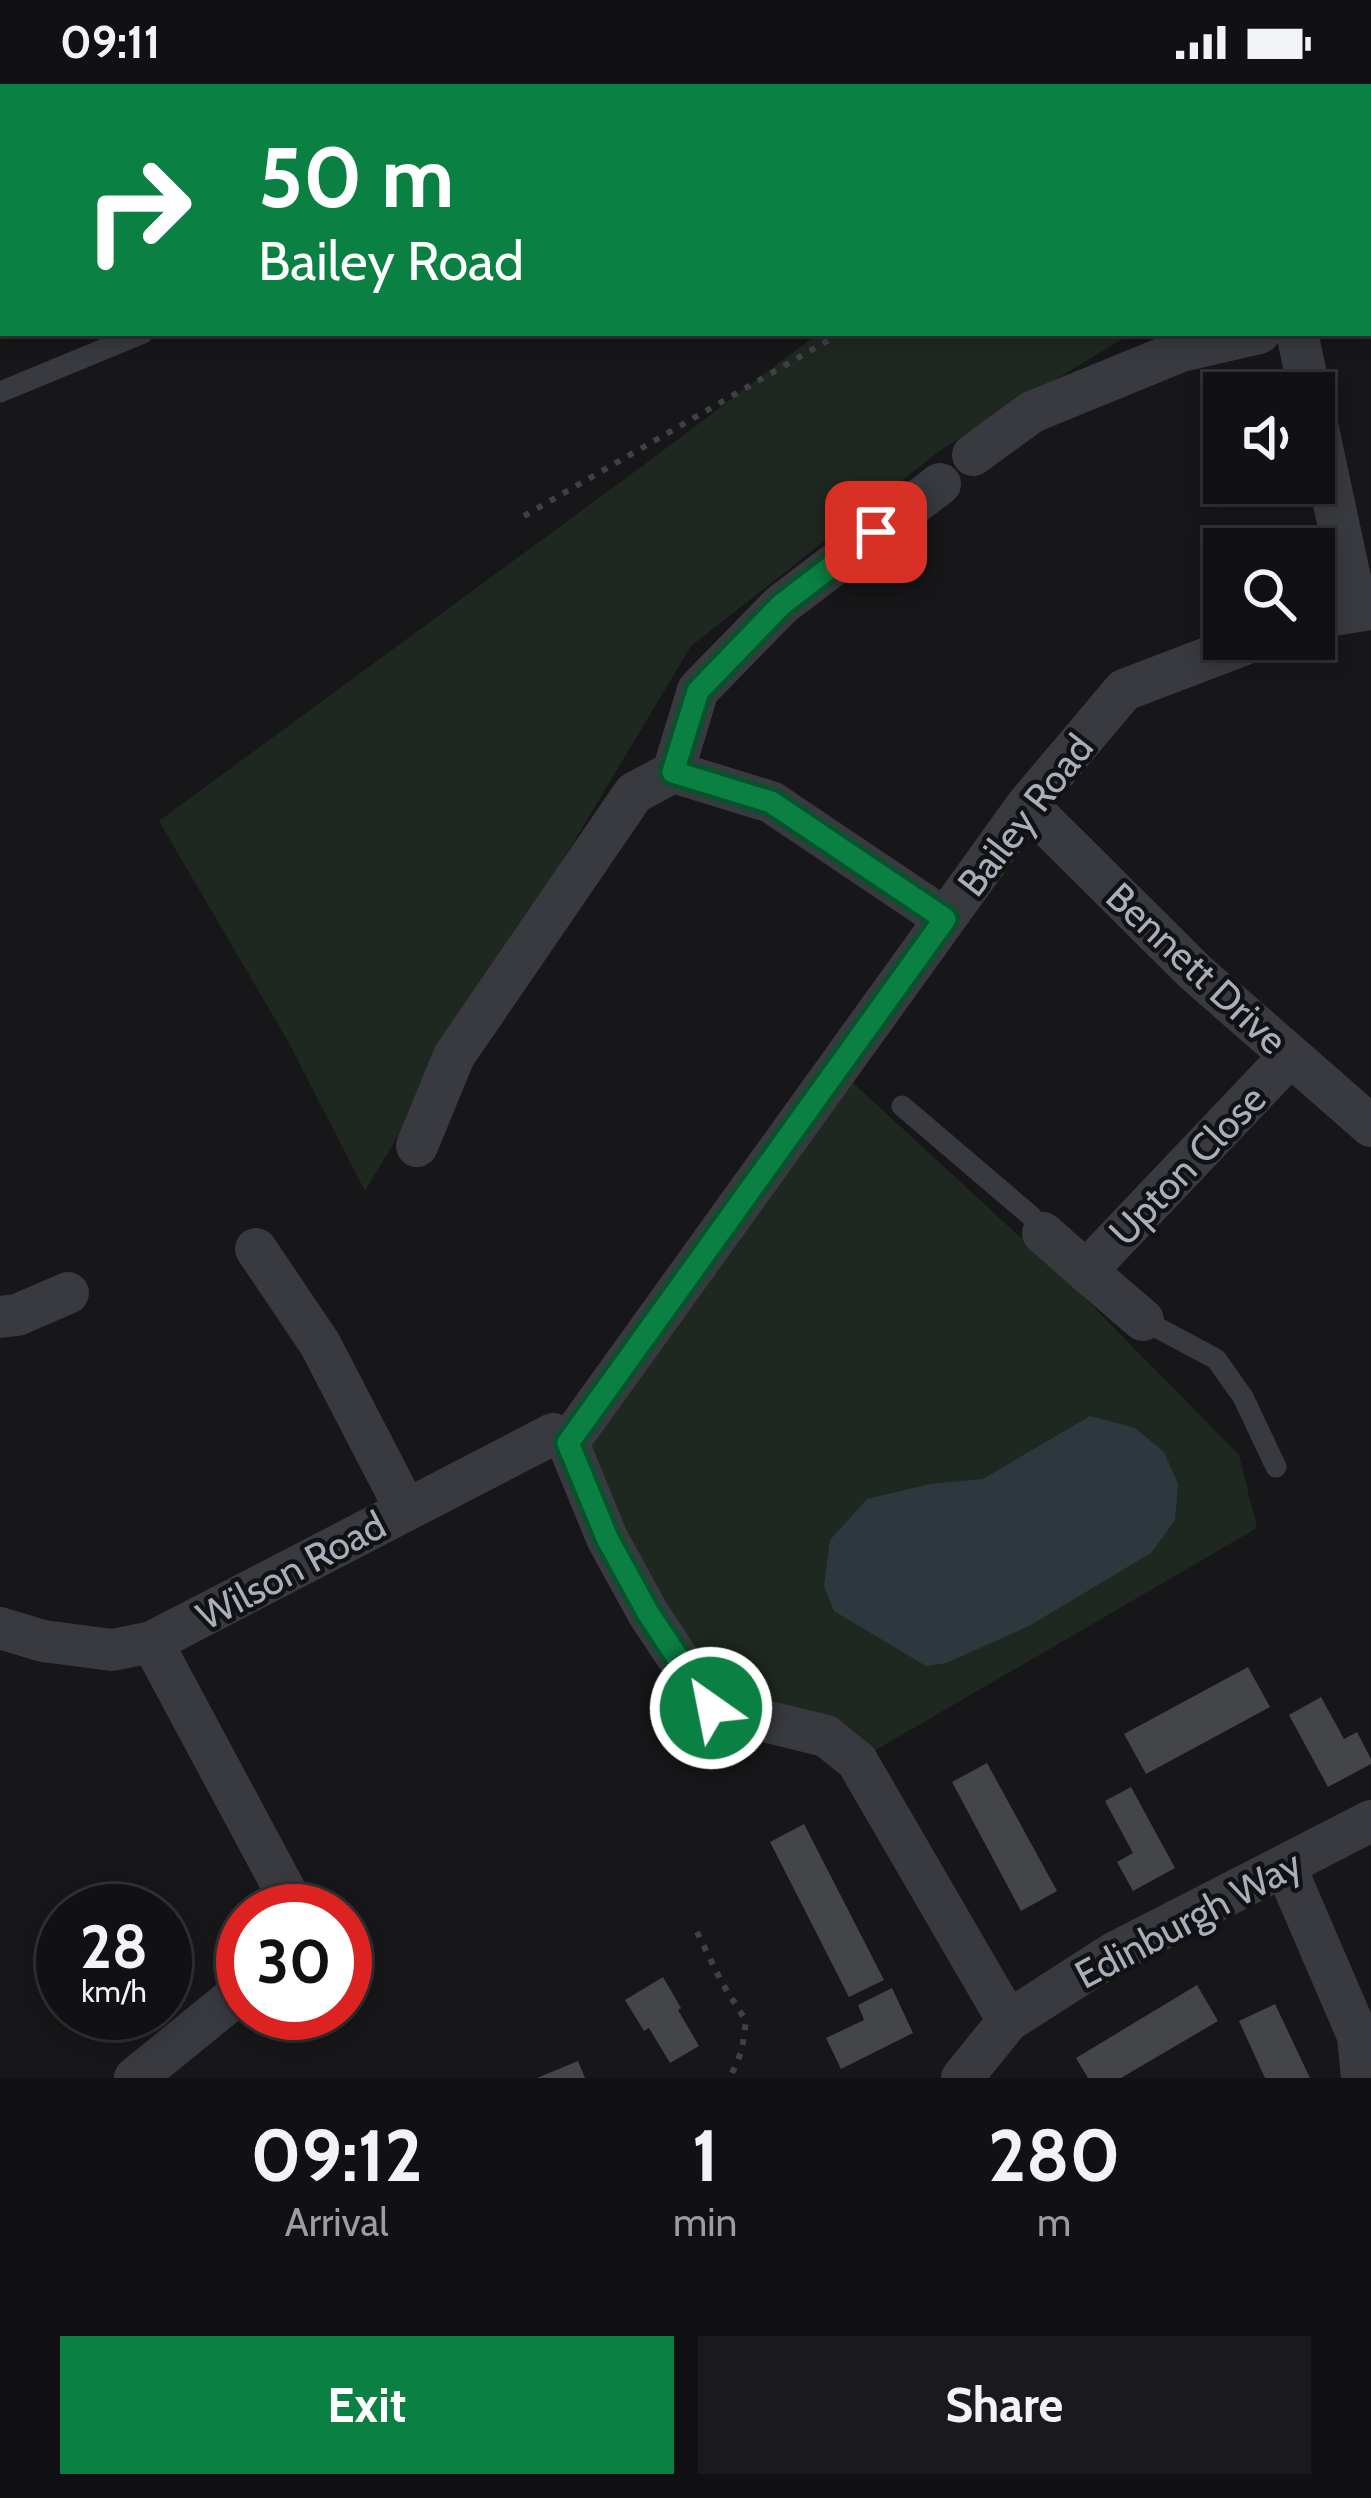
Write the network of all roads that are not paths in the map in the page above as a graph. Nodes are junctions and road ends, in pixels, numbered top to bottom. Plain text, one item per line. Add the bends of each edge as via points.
1 (136, 336) edge
2 (1245, 336) edge
3 (1299, 336) edge
4 (1306, 372) edge
5 (0, 392) edge
6 (973, 455) dead end
7 (940, 484) dead end
8 (1335, 494) edge
9 (1364, 610) edge
10 (1203, 660) edge
11 (673, 772) junction
12 (1027, 806) junction
13 (945, 919) junction
14 (1291, 1056) junction
15 (902, 1106) dead end
16 (1371, 1126) edge
17 (417, 1146) dead end
18 (1043, 1233) joint
19 (256, 1249) dead end
20 (1086, 1270) junction
21 (68, 1293) dead end
22 (0, 1317) edge
23 (1143, 1319) joint
24 (568, 1443) junction
25 (1276, 1467) dead end
26 (406, 1510) junction
27 (0, 1628) edge
28 (152, 1642) junction
29 (1371, 1821) edge
30 (1285, 1866) junction
31 (282, 1884) edge
32 (216, 2012) edge
33 (1008, 2021) junction
34 (135, 2078) edge
35 (962, 2078) edge
36 (1362, 2078) edge

1 - 5 lane
2 - 6 street via 1181,351 1032,412
3 - 4 street
7 - 11 street via 781,605 698,691
8 - 9 street
10 - 12 street, Bailey Road via 1124,690
11 - 13 street via 771,802
11 - 17 street via 634,793 454,1056
12 - 13 street, Bailey Road
12 - 14 street, Bennett Drive
13 - 24 street, Bailey Road
14 - 16 street, Bennett Drive
14 - 20 street, Upton Close
15 - 18 lane
18 - 20 street
19 - 26 street via 320,1344
20 - 23 street, Upton Close
21 - 22 street
23 - 25 lane via 1216,1359
24 - 26 street, Wilson Road via 553,1434
24 - 33 street via 607,1538 711,1708 826,1736 857,1761
26 - 28 street, Wilson Road
27 - 28 street, Wilson Road via 112,1650
28 - 31 street
29 - 30 street, Edinburgh Way
30 - 33 street, Edinburgh Way via 1114,1953
30 - 36 street via 1358,2036
32 - 34 street
33 - 35 street, Edinburgh Way

